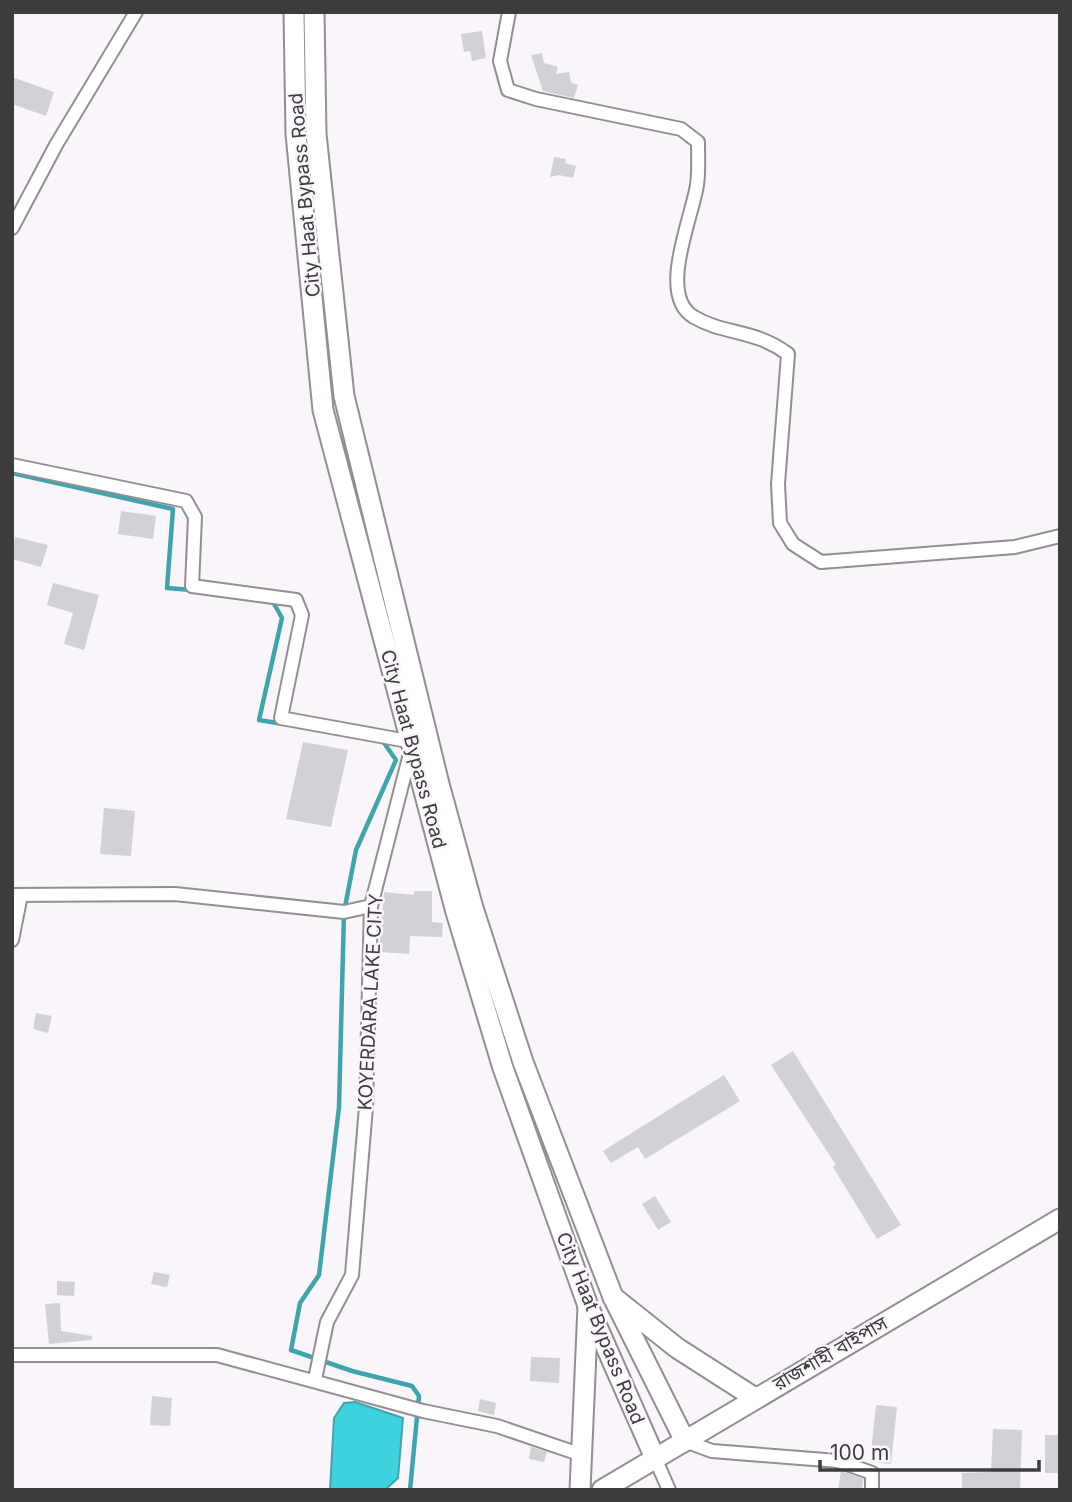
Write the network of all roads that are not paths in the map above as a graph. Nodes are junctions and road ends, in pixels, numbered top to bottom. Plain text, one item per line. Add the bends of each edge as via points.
1 (136, 12) edge
2 (294, 12) edge
3 (314, 12) edge
4 (509, 12) edge
5 (12, 228) edge
6 (12, 465) edge
7 (1060, 536) edge
8 (413, 742) junction
9 (17, 895) edge
10 (371, 906) junction
11 (12, 940) edge
12 (1060, 1219) edge
13 (613, 1297) junction
14 (588, 1306) junction
15 (12, 1354) edge
16 (315, 1379) junction
17 (755, 1398) junction
18 (685, 1441) junction
19 (582, 1455) junction
20 (655, 1458) junction
21 (580, 1490) edge
22 (602, 1490) edge
23 (669, 1490) edge
24 (872, 1490) edge

1 - 5 street
2 - 8 main road, City Haat Bypass Road via 296,134 323,410
3 - 13 main road, City Haat Bypass Road via 316,134 344,396 473,908 523,1062
4 - 7 street via 500,61 508,90 681,129 698,142 698,183 676,275 678,299 692,317 770,341 788,355 778,484 780,523 793,544 821,562 1015,547
6 - 8 street via 186,502 195,517 192,586 296,600 302,615 281,718
8 - 10 street, KOYERDARA LAKE CITY
8 - 14 main road, City Haat Bypass Road via 456,912 503,1068
9 - 10 street via 175,894 344,912
9 - 11 street
10 - 16 street, KOYERDARA LAKE CITY via 366,1107 352,1275 327,1322
12 - 17 main road, রাজশাহী বাইপাস
13 - 17 main road via 677,1348
13 - 18 main road, City Haat Bypass Road
14 - 19 main road
14 - 20 main road, City Haat Bypass Road
15 - 16 street via 218,1355
16 - 19 street via 417,1409 497,1426
17 - 18 main road, রাজশাহী বাইপাস
18 - 20 main road, রাজশাহী বাইপাস
18 - 24 street via 712,1451 838,1461 872,1473
19 - 21 main road
20 - 22 main road, রাজশাহী বাইপাস
20 - 23 street

